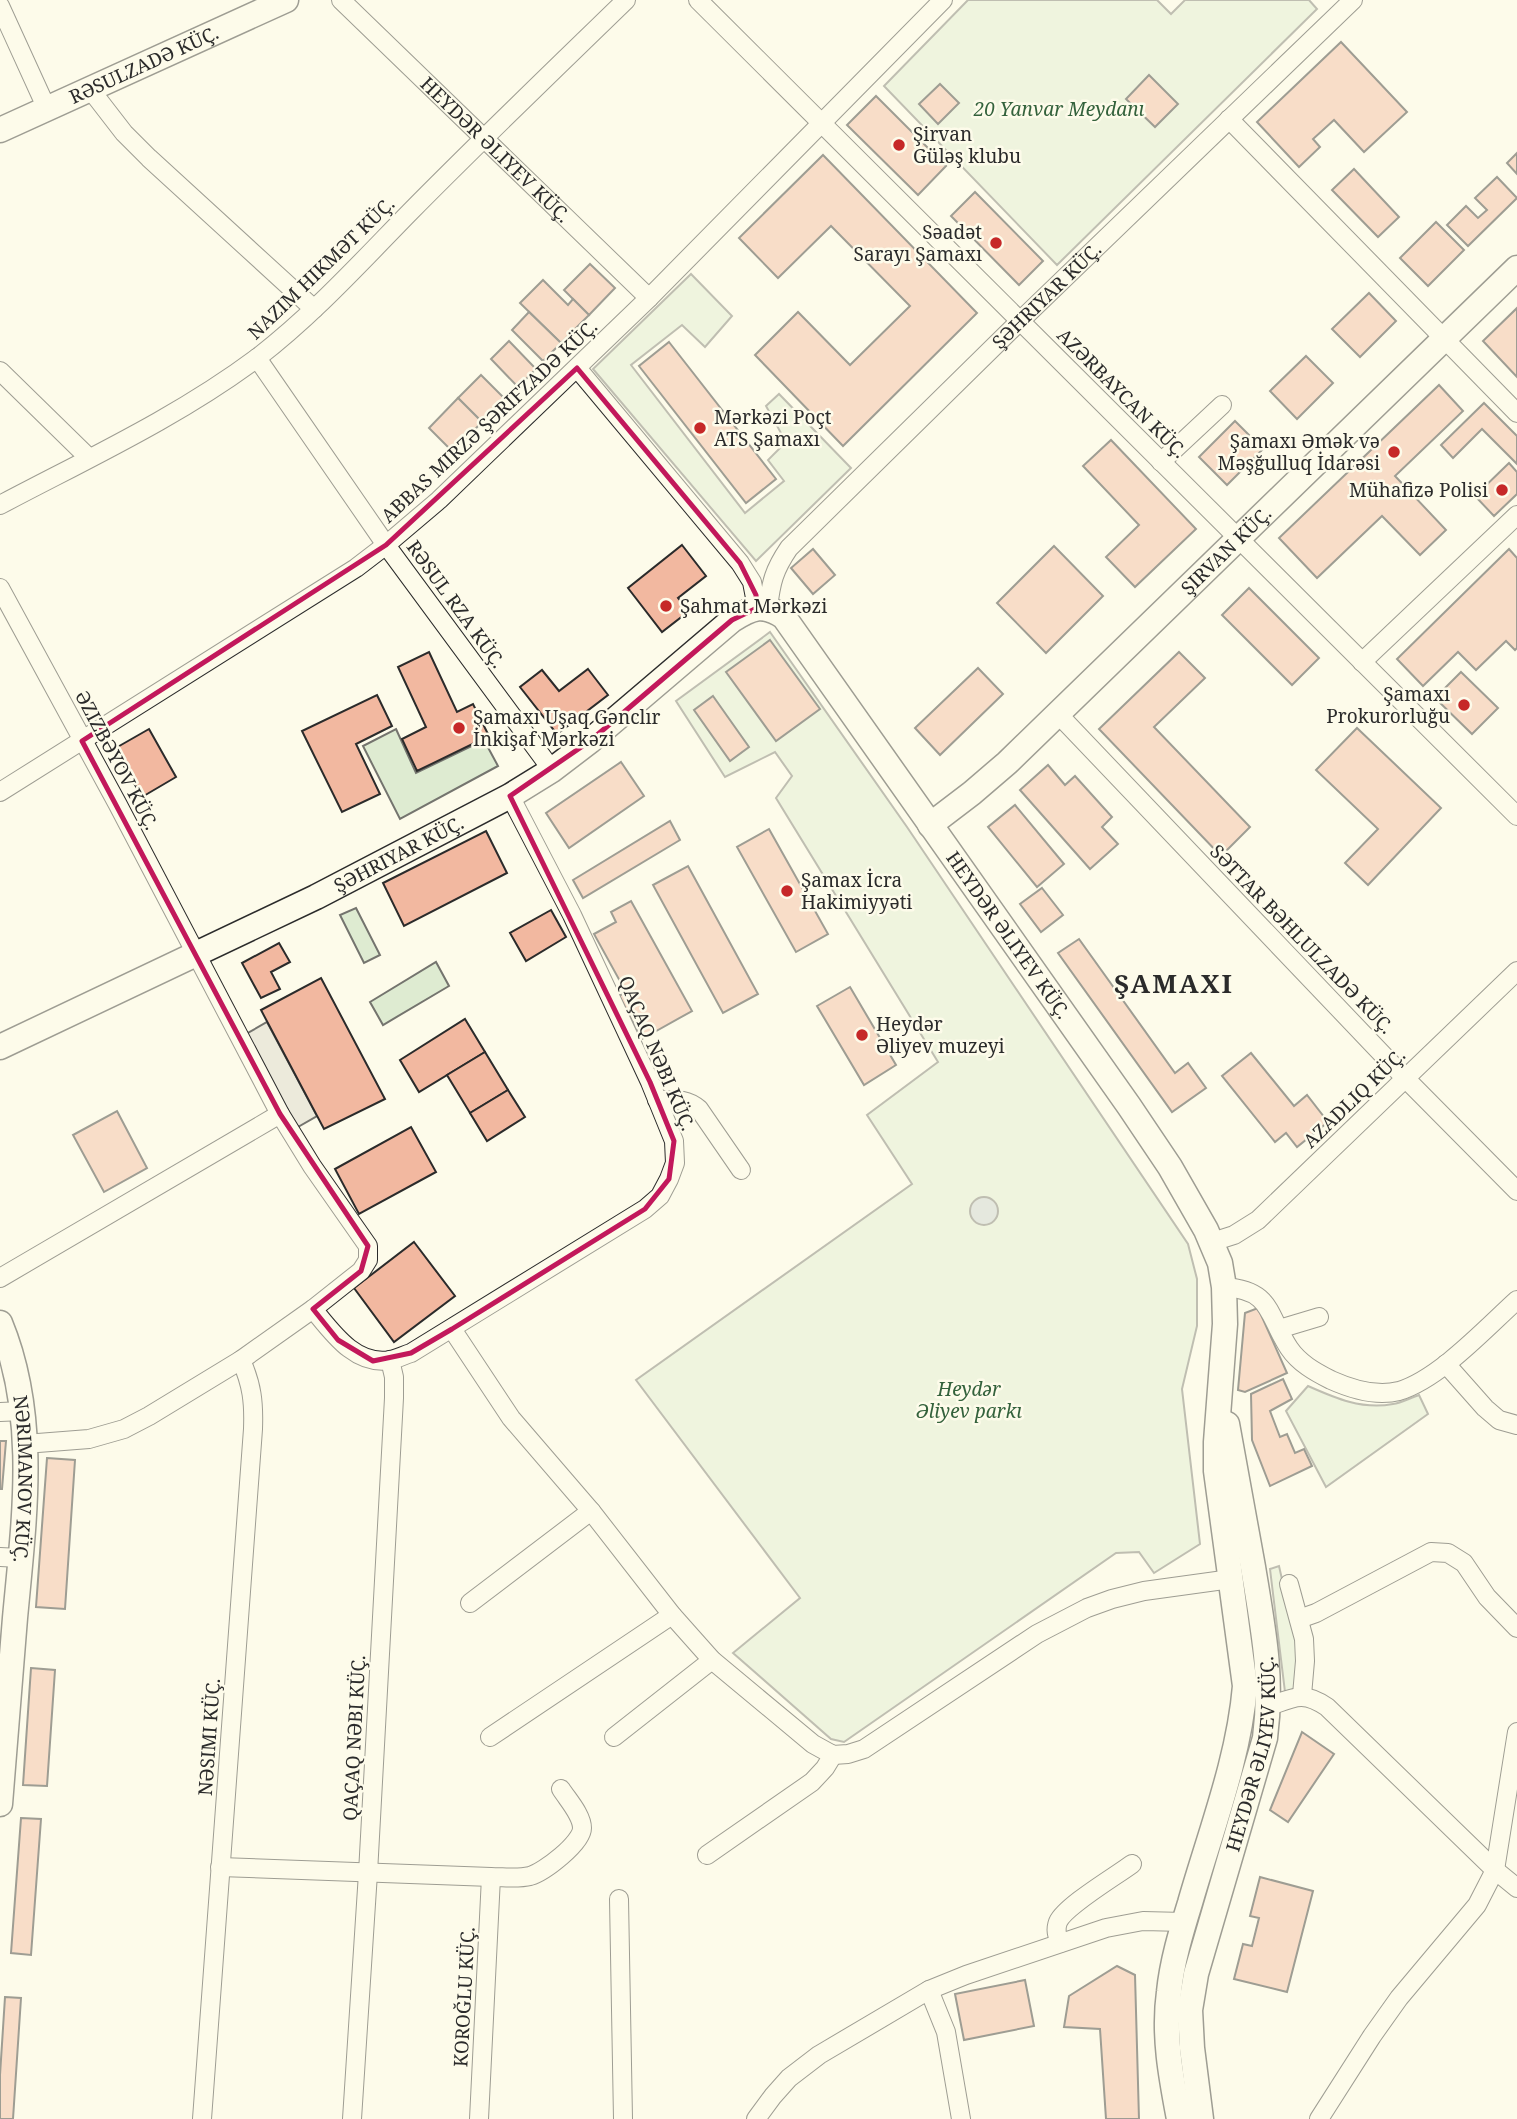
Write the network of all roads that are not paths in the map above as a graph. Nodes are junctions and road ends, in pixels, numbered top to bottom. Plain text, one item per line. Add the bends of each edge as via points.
1 (286, 0) edge
2 (341, 0) edge
3 (626, 0) edge
4 (698, 0) edge
5 (943, 0) edge
6 (1353, 0) edge
7 (0, 6) edge
8 (90, 89) junction
9 (47, 108) junction
10 (1229, 119) junction
11 (822, 124) junction
12 (0, 130) edge
13 (484, 138) junction
14 (1517, 268) edge
15 (649, 298) junction
16 (314, 309) junction
17 (1020, 321) junction
18 (1444, 338) junction
19 (257, 358) junction
20 (577, 368) junction
21 (0, 371) edge
22 (1222, 405) dead end
23 (1517, 413) edge
24 (89, 458) junction
25 (1161, 462) junction
26 (0, 505) edge
27 (1517, 515) edge
28 (1238, 538) junction
29 (386, 545) junction
30 (0, 588) edge
31 (762, 608) junction
32 (1362, 662) junction
33 (1058, 714) junction
34 (82, 741) junction
35 (552, 770) junction
36 (0, 792) edge
37 (510, 796) junction
38 (1517, 816) edge
39 (930, 825) junction
40 (195, 954) junction
41 (1517, 971) edge
42 (0, 1047) edge
43 (1405, 1078) junction
44 (657, 1100) junction
45 (280, 1114) junction
46 (741, 1170) dead end
47 (1517, 1191) edge
48 (1212, 1242) junction
49 (0, 1278) edge
50 (1224, 1287) junction
51 (1517, 1300) edge
52 (313, 1309) junction
53 (1319, 1317) dead end
54 (0, 1324) edge
55 (1279, 1328) junction
56 (452, 1329) junction
57 (241, 1360) junction
58 (390, 1360) junction
59 (1446, 1364) junction
60 (1220, 1385) junction
61 (11, 1412) edge
62 (1517, 1425) edge
63 (25, 1444) junction
64 (591, 1511) junction
65 (10, 1557) edge
66 (1231, 1579) junction
67 (1289, 1584) dead end
68 (470, 1603) dead end
69 (673, 1615) junction
70 (1299, 1619) junction
71 (1517, 1628) edge
72 (712, 1660) junction
73 (1301, 1695) junction
74 (1269, 1706) junction
75 (1517, 1732) edge
76 (490, 1737) dead end
77 (614, 1737) dead end
78 (2, 1755) edge
79 (833, 1755) junction
80 (561, 1789) dead end
81 (0, 1804) edge
82 (707, 1856) dead end
83 (1132, 1864) dead end
84 (220, 1867) junction
85 (1496, 1870) junction
86 (368, 1873) junction
87 (491, 1877) junction
88 (1517, 1888) edge
89 (619, 1899) dead end
90 (1184, 1922) junction
91 (1060, 1943) junction
92 (929, 1990) junction
93 (202, 2119) edge
94 (352, 2119) edge
95 (479, 2119) edge
96 (622, 2119) edge
97 (756, 2119) edge
98 (961, 2119) edge
99 (1178, 2119) edge
100 (1200, 2119) edge
101 (1319, 2119) edge

1 - 8 street, RƏSULZADƏ KÜÇ.
2 - 13 street, HEYDƏR ƏLIYEV KÜÇ.
3 - 13 street, NAZIM HIKMƏT KÜÇ.
4 - 11 street, AZƏRBAYCAN KÜÇ.
5 - 11 street, ABBAS MIRZƏ ŞƏRIFZADƏ KÜÇ.
6 - 10 street, ŞƏHRIYAR KÜÇ.
7 - 9 street
8 - 9 street, RƏSULZADƏ KÜÇ.
8 - 16 street via 149,158
9 - 12 street, RƏSULZADƏ KÜÇ.
10 - 17 street, ŞƏHRIYAR KÜÇ.
10 - 18 street
11 - 15 street, ABBAS MIRZƏ ŞƏRIFZADƏ KÜÇ.
11 - 17 street, AZƏRBAYCAN KÜÇ.
13 - 15 street, HEYDƏR ƏLIYEV KÜÇ.
13 - 16 street, NAZIM HIKMƏT KÜÇ.
14 - 18 street, ŞIRVAN KÜÇ.
15 - 20 street, ABBAS MIRZƏ ŞƏRIFZADƏ KÜÇ.
16 - 19 street, NAZIM HIKMƏT KÜÇ.
17 - 25 street, AZƏRBAYCAN KÜÇ.
17 - 31 street, ŞƏHRIYAR KÜÇ. via 789,548 777,566
18 - 23 street
18 - 28 street, ŞIRVAN KÜÇ.
19 - 24 street, NAZIM HIKMƏT KÜÇ. via 212,390
19 - 29 street, RƏSUL RZA KÜÇ.
20 - 29 street, ABBAS MIRZƏ ŞƏRIFZADƏ KÜÇ.
20 - 31 street via 740,563
21 - 24 street
22 - 25 street
24 - 26 street, NAZIM HIKMƏT KÜÇ.
25 - 28 street, AZƏRBAYCAN KÜÇ.
27 - 32 street
28 - 32 street, AZƏRBAYCAN KÜÇ.
28 - 33 street, ŞIRVAN KÜÇ.
29 - 34 street, ABBAS MIRZƏ ŞƏRIFZADƏ KÜÇ.
29 - 35 street, RƏSUL RZA KÜÇ.
30 - 34 street, ƏZIZBƏYOV KÜÇ.
31 - 35 street, ŞƏHRIYAR KÜÇ. via 732,620
31 - 39 street, HEYDƏR ƏLIYEV KÜÇ. via 785,617
32 - 38 street, AZƏRBAYCAN KÜÇ.
33 - 39 street, ŞIRVAN KÜÇ.
33 - 43 street, SƏTTAR BƏHLULZADƏ KÜÇ.
34 - 36 street, ABBAS MIRZƏ ŞƏRIFZADƏ KÜÇ.
34 - 40 street, ƏZIZBƏYOV KÜÇ.
35 - 37 street, ŞƏHRIYAR KÜÇ.
37 - 40 street, ŞƏHRIYAR KÜÇ.
37 - 44 street, QAÇAQ NƏBI KÜÇ. via 572,915
39 - 48 street, HEYDƏR ƏLIYEV KÜÇ. via 1129,1106
40 - 42 street, ŞƏHRIYAR KÜÇ.
40 - 45 street, ƏZIZBƏYOV KÜÇ.
41 - 43 street
43 - 47 street, SƏTTAR BƏHLULZADƏ KÜÇ.
43 - 48 street via 1258,1220
44 - 46 street via 691,1102
44 - 56 street, QAÇAQ NƏBI KÜÇ. via 674,1141 675,1163 660,1196
45 - 49 street
45 - 52 street, ƏZIZBƏYOV KÜÇ. via 368,1246 368,1260 361,1271
48 - 50 street, HEYDƏR ƏLIYEV KÜÇ.
50 - 55 street via 1258,1296
50 - 60 street, HEYDƏR ƏLIYEV KÜÇ.
51 - 59 street
52 - 57 street
52 - 58 street via 338,1340 358,1354 373,1361
53 - 55 street
54 - 61 street, NƏRIMANOV KÜÇ. via 19,1383
55 - 59 street via 1291,1351 1307,1366 1362,1391 1398,1391
56 - 58 street, QAÇAQ NƏBI KÜÇ.
56 - 64 street via 511,1418
57 - 63 street via 124,1429 89,1439
57 - 84 street, NƏSIMI KÜÇ. via 254,1401 253,1429
58 - 86 street, QAÇAQ NƏBI KÜÇ. via 394,1398
59 - 62 street via 1485,1408 1499,1420
60 - 66 street via 1216,1471
60 - 74 street, HEYDƏR ƏLIYEV KÜÇ. via 1265,1634
61 - 63 street, NƏRIMANOV KÜÇ.
63 - 65 street, NƏRIMANOV KÜÇ. via 25,1482
64 - 68 street
64 - 69 street
65 - 78 street, NƏRIMANOV KÜÇ.
66 - 79 street via 1144,1591 1087,1608 1037,1634 864,1749
66 - 90 street via 1245,1686 1243,1714
67 - 70 street
69 - 72 street
69 - 76 street
70 - 71 street via 1431,1552 1448,1553 1464,1563 1487,1597
70 - 73 street via 1305,1661
72 - 77 street
72 - 79 street via 813,1744
73 - 74 street
73 - 85 street via 1327,1707
74 - 100 street, HEYDƏR ƏLIYEV KÜÇ. via 1265,1738 1196,1974 1190,2010
75 - 85 street
78 - 81 street, NƏRIMANOV KÜÇ.
79 - 82 street via 812,1782
80 - 87 street via 581,1821 578,1841 531,1876
83 - 91 street via 1059,1919
84 - 86 street
84 - 93 street, NƏSIMI KÜÇ.
85 - 88 street
85 - 101 street via 1477,1905 1399,1998
86 - 87 street
86 - 94 street, QAÇAQ NƏBI KÜÇ.
87 - 95 street, KOROĞLU KÜÇ.
89 - 96 street
90 - 91 street via 1143,1921
90 - 99 street via 1167,2023
91 - 92 street
92 - 97 street via 819,2055 789,2078
92 - 98 street via 946,2032

